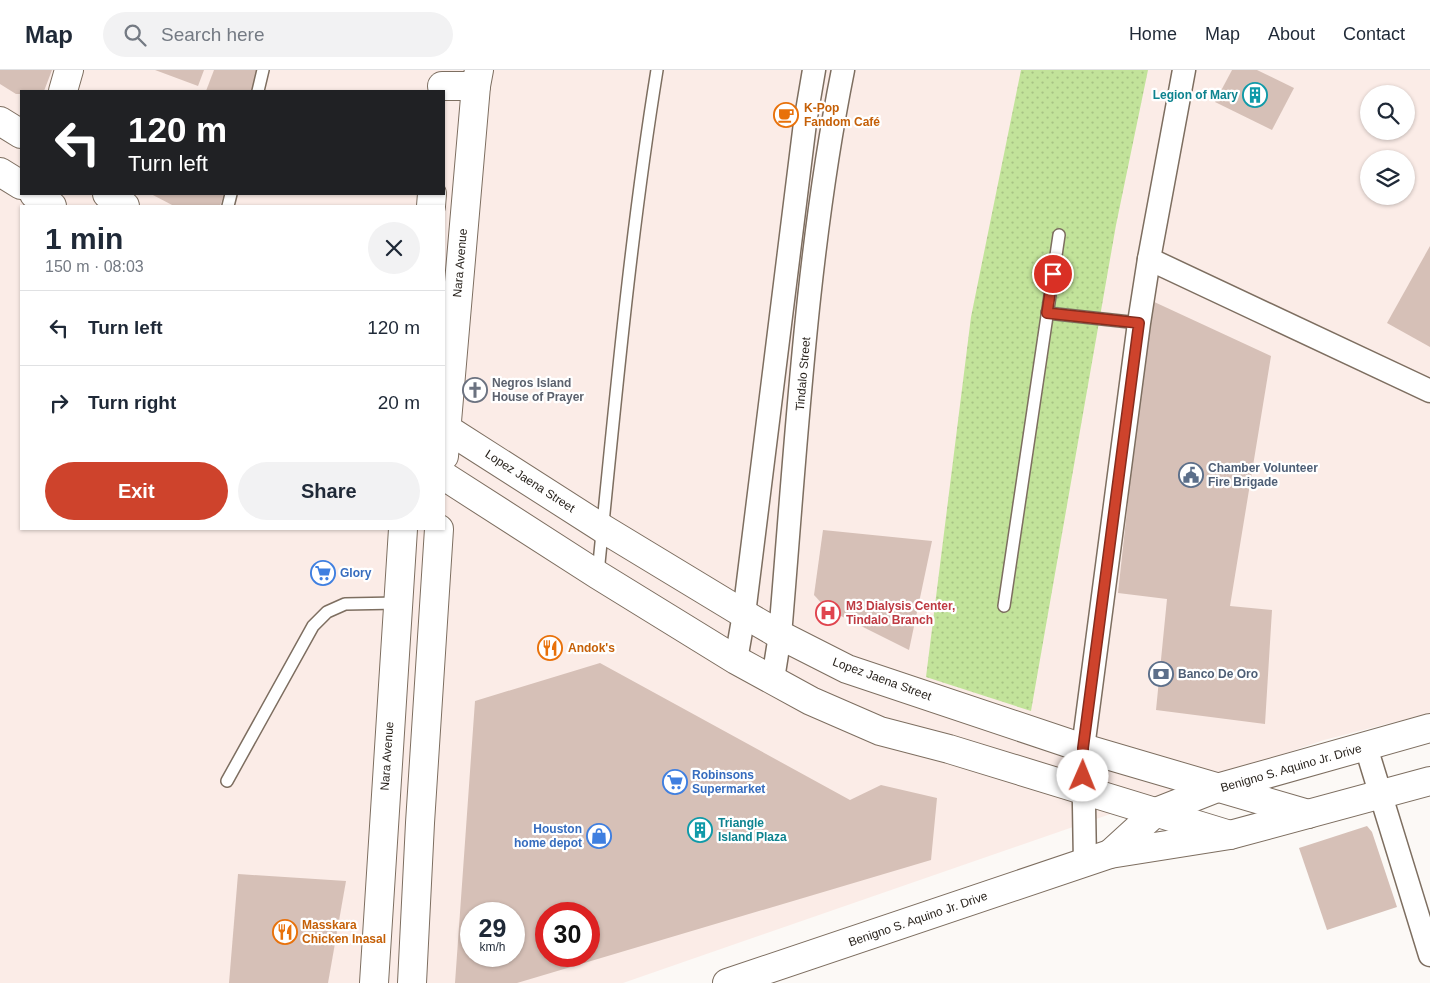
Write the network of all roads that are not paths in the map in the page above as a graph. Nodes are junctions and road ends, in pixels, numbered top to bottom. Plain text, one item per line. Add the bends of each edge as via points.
1 (69, 70) edge
2 (263, 70) edge
3 (657, 70) edge
4 (814, 70) edge
5 (843, 70) edge
6 (1184, 70) edge
7 (477, 78) edge
8 (443, 82) edge
9 (63, 90) edge
10 (258, 90) edge
11 (0, 120) edge
12 (805, 123) junction
13 (832, 126) junction
14 (20, 133) edge
15 (0, 172) edge
16 (20, 184) edge
17 (36, 195) edge
18 (108, 195) edge
19 (50, 205) edge
20 (124, 205) edge
21 (1059, 235) dead end
22 (1149, 258) junction
23 (784, 294) junction
24 (809, 297) junction
25 (1047, 313) junction
26 (1139, 323) junction
27 (1430, 391) edge
28 (445, 427) edge
29 (445, 477) edge
30 (602, 528) junction
31 (403, 530) edge
32 (439, 530) edge
33 (598, 575) junction
34 (398, 603) junction
35 (1004, 606) dead end
36 (744, 614) junction
37 (780, 635) junction
38 (736, 660) junction
39 (773, 679) junction
40 (961, 708) junction
41 (390, 724) junction
42 (426, 726) junction
43 (1430, 728) edge
44 (1366, 747) junction
45 (1083, 748) junction
46 (950, 749) junction
47 (227, 781) dead end
48 (1430, 781) edge
49 (1217, 788) junction
50 (1083, 790) junction
51 (1381, 795) junction
52 (1156, 812) junction
53 (1308, 814) junction
54 (383, 821) junction
55 (420, 823) junction
56 (1230, 835) junction
57 (1110, 854) junction
58 (1085, 863) junction
59 (1430, 955) edge
60 (374, 983) edge
61 (412, 983) edge
62 (727, 983) edge

1 - 9 main road
2 - 10 lane
3 - 30 lane via 628,280
4 - 12 street
5 - 13 street, Tindalo Street
6 - 22 street
7 - 8 main road
7 - 28 main road, Nara Avenue
11 - 14 main road
12 - 13 street
12 - 23 street
13 - 24 street, Tindalo Street
15 - 16 main road
17 - 19 main road
18 - 20 main road
21 - 25 lane
22 - 26 street
22 - 27 street
23 - 24 street
23 - 36 street
24 - 37 street, Tindalo Street
25 - 26 lane
25 - 35 lane
26 - 45 street
28 - 30 main road, Lopez Jaena Street
29 - 33 main road
30 - 33 lane
30 - 36 main road, Lopez Jaena Street
31 - 34 main road, Nara Avenue
32 - 42 main road
33 - 38 main road
34 - 41 main road, Nara Avenue
34 - 47 lane via 345,604 328,612 313,626
36 - 37 main road, Lopez Jaena Street
36 - 38 street
37 - 39 street, Tindalo Street
37 - 40 main road, Lopez Jaena Street via 847,669
38 - 39 main road
39 - 46 main road via 811,701 880,731
40 - 45 main road, Lopez Jaena Street
40 - 46 main road
41 - 42 main road
41 - 54 main road, Nara Avenue
42 - 55 main road
43 - 44 main road, Benigno S. Aquino Jr. Drive
44 - 49 main road, Benigno S. Aquino Jr. Drive
44 - 51 street
45 - 49 main road, Lopez Jaena Street
45 - 50 street
46 - 50 main road
48 - 51 main road, Benigno S. Aquino Jr. Drive
49 - 52 main road, Benigno S. Aquino Jr. Drive
49 - 53 main road, Lopez Jaena Street
50 - 52 main road
50 - 58 street
51 - 53 main road, Benigno S. Aquino Jr. Drive
51 - 59 street
52 - 56 main road
52 - 57 main road, Benigno S. Aquino Jr. Drive
53 - 56 main road, Benigno S. Aquino Jr. Drive
54 - 55 main road
54 - 60 main road, Nara Avenue
55 - 61 main road
56 - 57 main road, Benigno S. Aquino Jr. Drive
57 - 58 main road, Benigno S. Aquino Jr. Drive
58 - 62 main road, Benigno S. Aquino Jr. Drive

